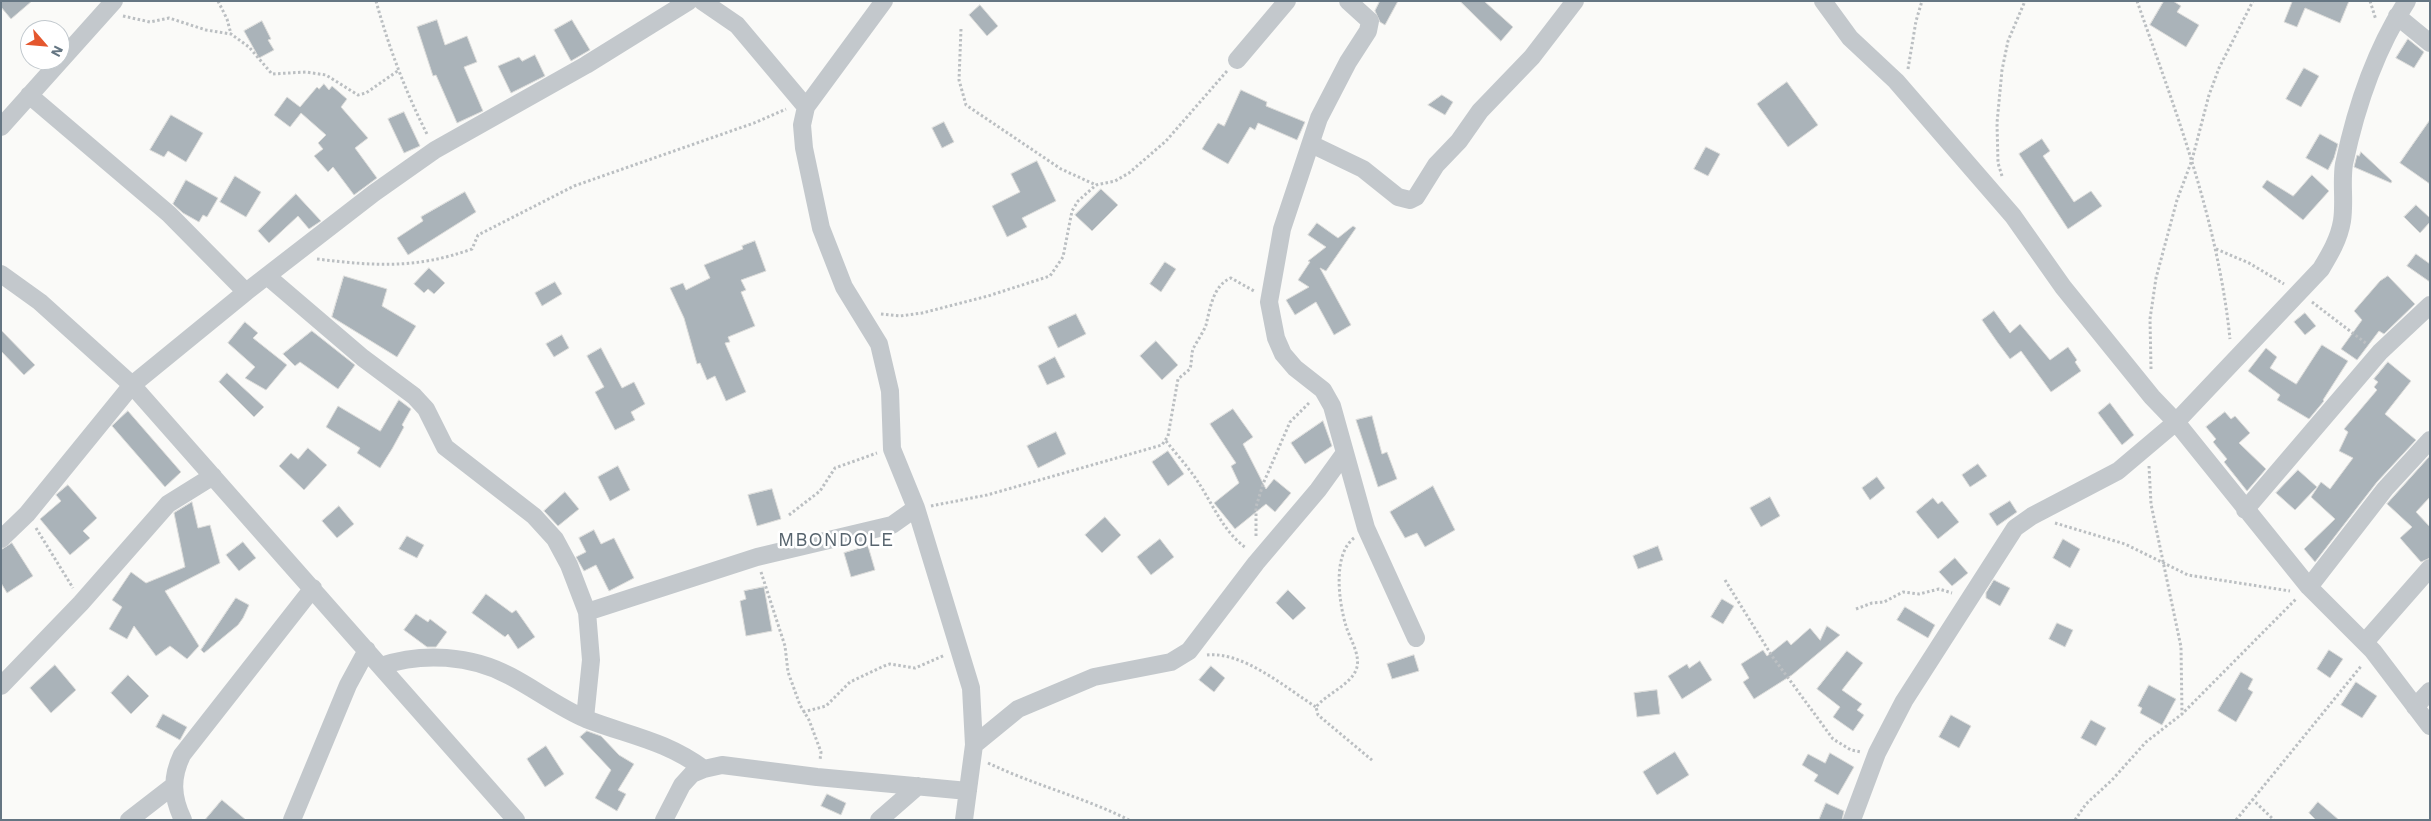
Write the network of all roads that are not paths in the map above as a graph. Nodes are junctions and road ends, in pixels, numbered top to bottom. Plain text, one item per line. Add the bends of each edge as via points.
1 (689, 1) edge
2 (702, 1) edge
3 (884, 1) edge
4 (1287, 1) edge
5 (1348, 1) edge
6 (1575, 1) edge
7 (1823, 1) edge
8 (2407, 1) edge
9 (110, 6) edge
10 (2397, 16) junction
11 (2430, 44) edge
12 (1237, 60) road end
13 (29, 95) junction
14 (803, 104) junction
15 (1, 127) edge
16 (1311, 144) junction
17 (1, 274) edge
18 (267, 276) junction
19 (246, 292) junction
20 (2430, 305) edge
21 (132, 385) junction
22 (2176, 422) junction
23 (2430, 440) edge
24 (1344, 454) junction
25 (213, 476) junction
26 (916, 508) junction
27 (2245, 510) junction
28 (1, 539) edge
29 (2430, 568) edge
30 (313, 588) junction
31 (2306, 590) junction
32 (586, 612) junction
33 (1416, 638) dead end
34 (2369, 647) junction
35 (367, 650) junction
36 (381, 666) junction
37 (1, 686) edge
38 (2430, 691) edge
39 (2415, 707) junction
40 (585, 718) junction
41 (2430, 726) edge
42 (973, 750) junction
43 (704, 769) junction
44 (173, 786) junction
45 (918, 786) junction
46 (968, 791) junction
47 (129, 820) edge
48 (182, 820) edge
49 (292, 820) edge
50 (516, 820) edge
51 (664, 820) edge
52 (879, 820) edge
53 (964, 820) edge
54 (1852, 820) edge

1 - 18 street via 435,150
2 - 14 street via 737,25
3 - 14 street
4 - 12 street
5 - 16 street via 1370,21 1368,31 1331,94
6 - 16 street via 1532,57 1480,110 1459,141 1436,165 1416,197 1410,200 1398,197 1363,169
7 - 22 street via 1850,38 1896,81 2013,216 2063,287
8 - 10 street
9 - 13 street
10 - 11 street
10 - 22 street via 2369,74 2355,118 2344,166 2342,220 2335,246 2321,269
13 - 15 street
13 - 19 street via 169,214
14 - 26 street via 804,148 821,228 844,287 878,344 890,392 892,449
16 - 24 street via 1282,230 1269,302 1276,338 1284,354 1295,368 1324,390 1332,406
17 - 21 street via 40,302
18 - 19 street
18 - 32 street via 363,358 414,396 426,409 446,447 534,516 555,539 569,565
19 - 21 street
20 - 27 street via 2380,352
21 - 25 street
21 - 28 street via 27,514
22 - 27 street
22 - 54 street via 2118,471 2015,528 1904,701 1877,753
23 - 31 street via 2385,489
24 - 33 street via 1366,528
24 - 42 street via 1318,490 1256,559 1181,658 1094,677 1018,710
25 - 30 street
25 - 37 street via 168,504 81,603
26 - 32 street via 892,525 757,557
26 - 42 street via 971,688
27 - 31 street
29 - 34 street
30 - 35 street
30 - 44 street via 196,736 178,764
31 - 34 street
32 - 40 street via 591,660
34 - 39 street
35 - 36 street
35 - 49 street via 348,685
36 - 40 street via 404,658 463,660 508,675
36 - 50 street
38 - 39 street
39 - 41 street
40 - 43 street via 664,745
42 - 46 street
43 - 45 street via 722,766
43 - 51 street via 692,774 682,785
44 - 47 street
44 - 48 street
45 - 46 street
45 - 52 street
46 - 53 street

